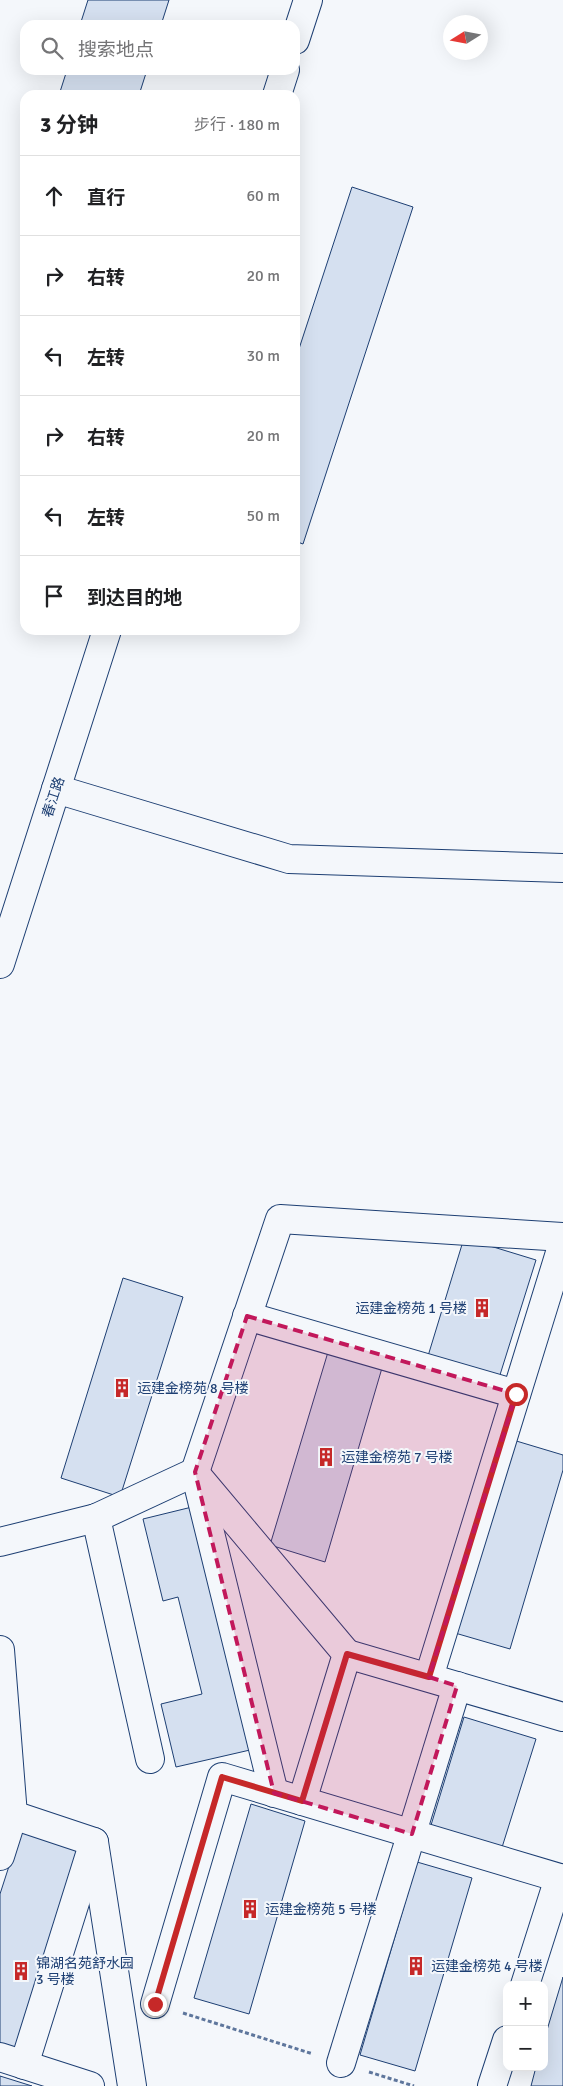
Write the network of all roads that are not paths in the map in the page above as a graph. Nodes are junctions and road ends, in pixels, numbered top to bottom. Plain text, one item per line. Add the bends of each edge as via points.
1 (308, 0) edge
2 (300, 25) edge
3 (283, 75) edge
4 (279, 90) edge
5 (105, 635) edge
6 (56, 789) junction
7 (563, 868) edge
8 (0, 964) edge
9 (563, 1237) edge
10 (563, 1243) edge
11 (248, 1316) junction
12 (516, 1394) junction
13 (195, 1472) junction
14 (96, 1518) junction
15 (0, 1542) edge
16 (0, 1650) edge
17 (347, 1654) junction
18 (429, 1677) junction
19 (457, 1686) junction
20 (563, 1717) edge
21 (150, 1760) dead end
22 (274, 1793) junction
23 (302, 1801) junction
24 (6, 1813) edge
25 (412, 1834) junction
26 (94, 1842) junction
27 (0, 1856) edge
28 (561, 1878) edge
29 (526, 1981) edge
30 (155, 2004) road end
31 (503, 2052) edge
32 (12, 2061) edge
33 (341, 2063) road end
34 (90, 2086) edge
35 (132, 2086) edge
36 (492, 2086) edge

1 - 2 street
3 - 4 street
5 - 6 street, 春江路
6 - 7 street via 289,859
6 - 8 street, 春江路
9 - 11 street via 280,1219
10 - 12 street
11 - 12 street
11 - 13 street
12 - 18 street
13 - 14 street
13 - 17 street
13 - 22 street
14 - 15 street
14 - 21 street
16 - 24 street
17 - 18 street
17 - 23 street
18 - 19 street
19 - 20 street
19 - 25 street
22 - 23 street
22 - 30 street via 222,1777
23 - 25 street
24 - 26 street
24 - 27 street
25 - 28 street
25 - 33 street
26 - 32 street
26 - 35 street
28 - 29 street
31 - 36 street
32 - 34 street

